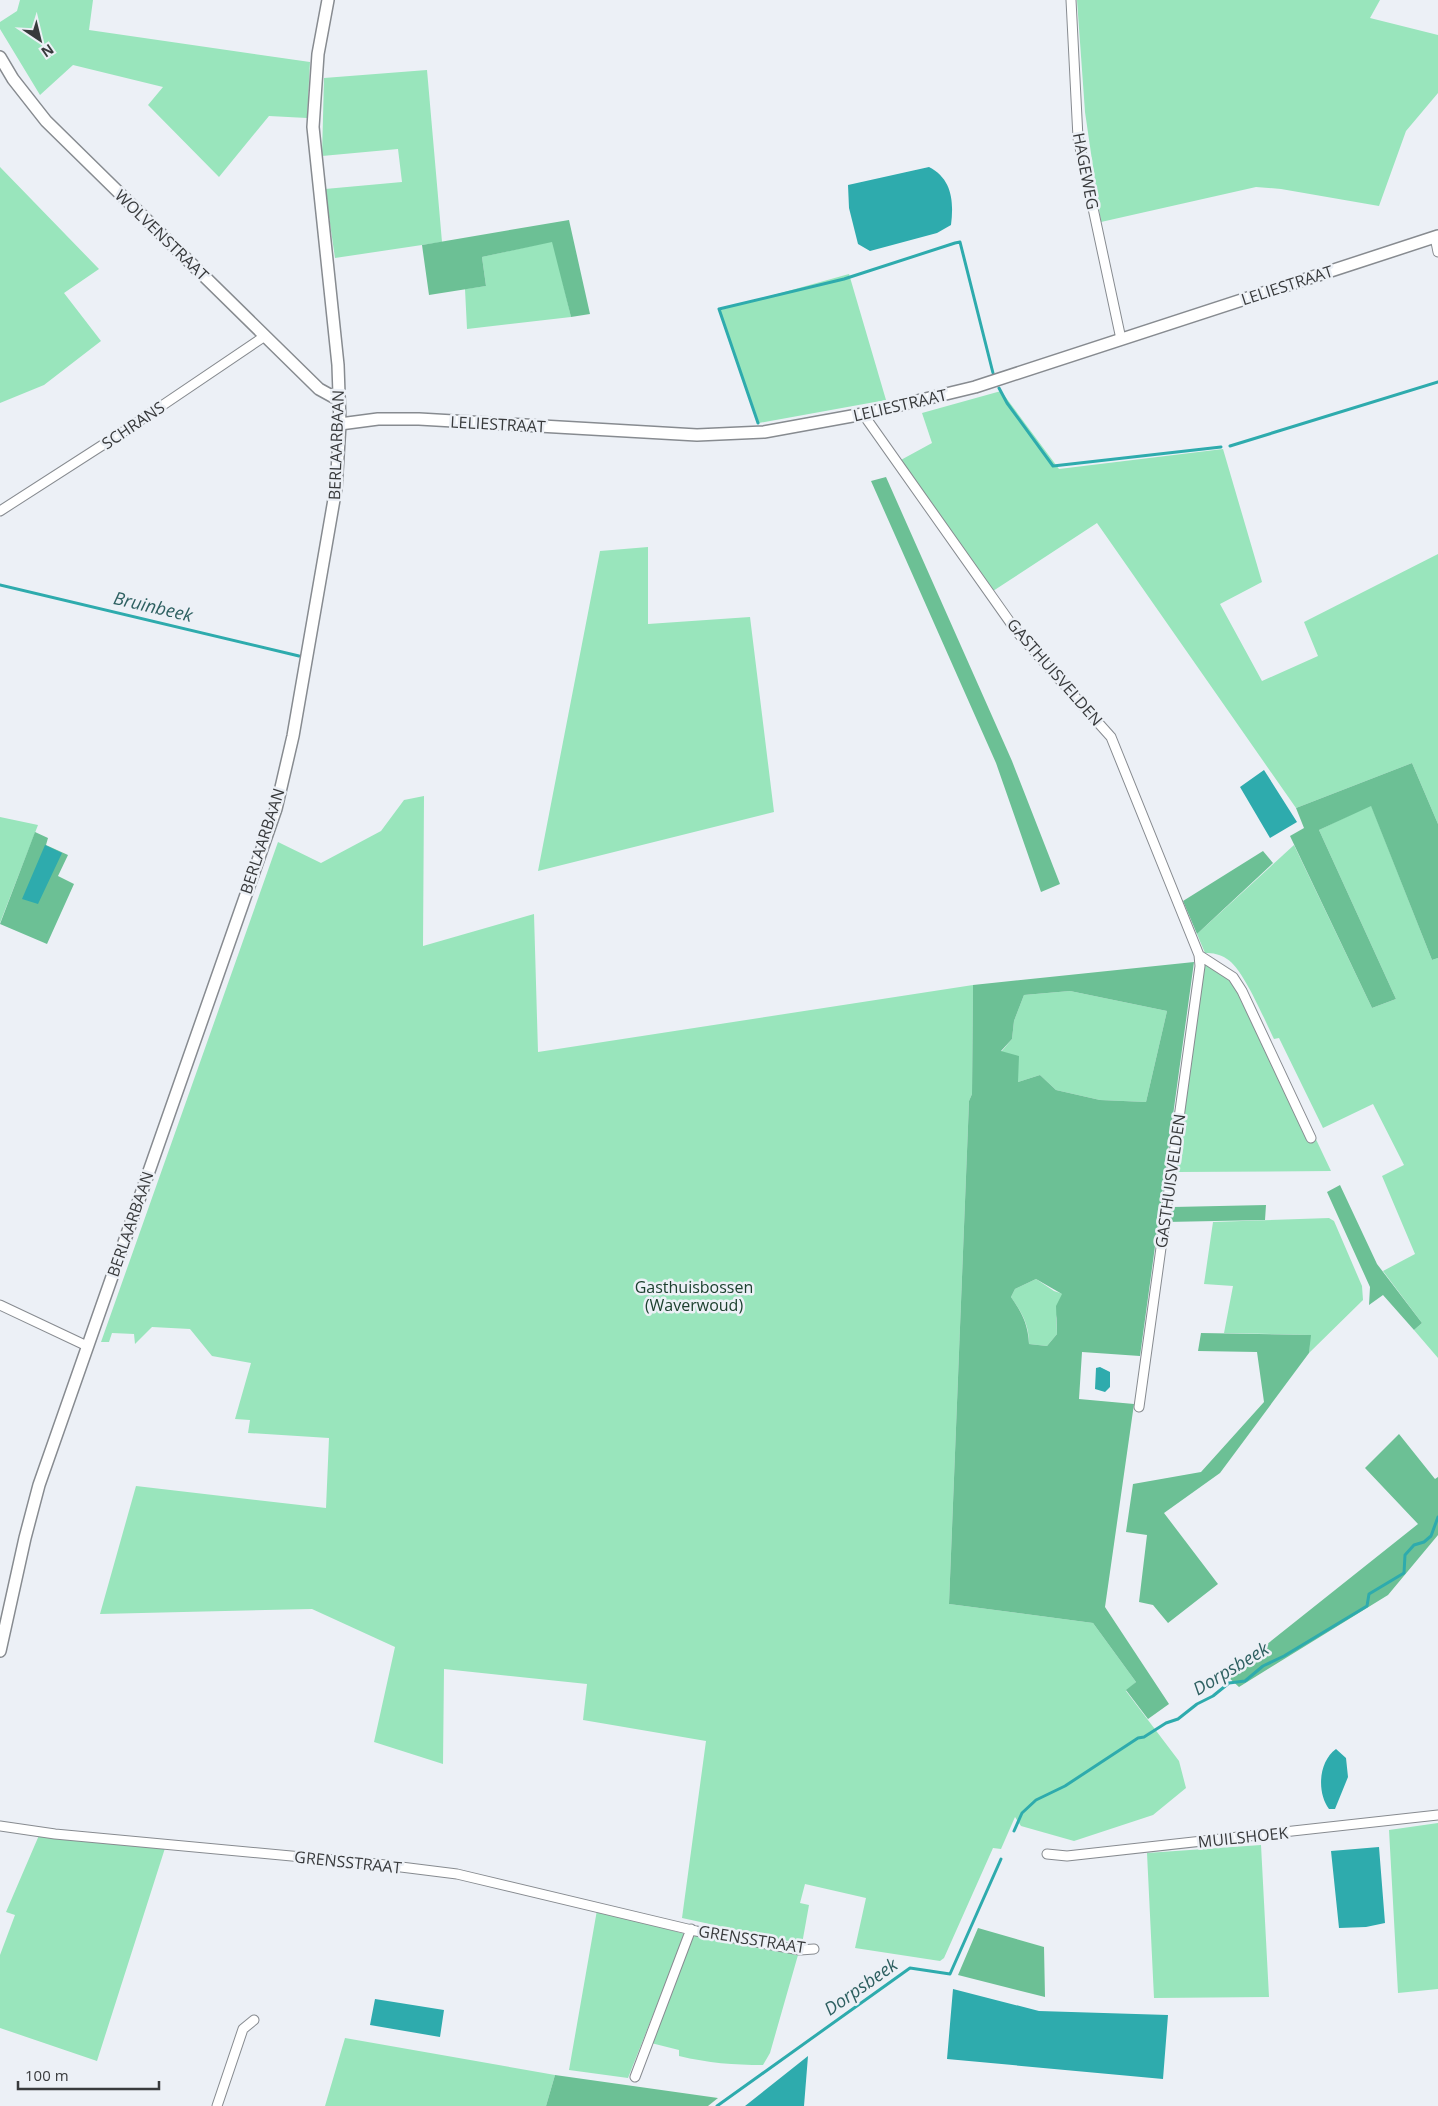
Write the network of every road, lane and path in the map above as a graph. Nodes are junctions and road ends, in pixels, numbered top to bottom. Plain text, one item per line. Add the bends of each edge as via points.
1 (328, 0) edge
2 (1071, 0) edge
3 (0, 57) edge
4 (1437, 236) edge
5 (1438, 252) edge
6 (265, 336) junction
7 (1121, 339) junction
8 (339, 400) junction
9 (863, 414) junction
10 (340, 424) junction
11 (0, 511) edge
12 (1199, 955) junction
13 (1311, 1138) dead end
14 (0, 1304) edge
15 (87, 1346) junction
16 (1139, 1407) dead end
17 (0, 1652) edge
18 (1438, 1815) edge
19 (0, 1826) edge
20 (1047, 1854) dead end
21 (690, 1929) junction
22 (814, 1950) dead end
23 (254, 2020) dead end
24 (635, 2077) dead end
25 (217, 2106) edge

1 - 8 street, BERLAARBAAN via 318,54 313,127
2 - 7 street, HAGEWEG via 1078,138
3 - 6 street, WOLVENSTRAAT via 46,121
4 - 5 street
4 - 7 street, LELIESTRAAT
6 - 8 street, WOLVENSTRAAT via 319,389
6 - 11 street, SCHRANS
7 - 9 street, LELIESTRAAT via 975,387
8 - 10 street, BERLAARBAAN
9 - 10 street, LELIESTRAAT via 764,432 706,435 419,419 378,419
9 - 12 street, GASTHUISVELDEN via 1017,632 1111,737
10 - 15 street, BERLAARBAAN via 331,526 276,809
12 - 13 street via 1233,977 1242,991
12 - 16 street, GASTHUISVELDEN
14 - 15 street
15 - 17 street, BERLAARBAAN via 39,1485
18 - 20 street, MUILSHOEK via 1067,1856
19 - 21 street, GRENSSTRAAT via 457,1874
21 - 22 street, GRENSSTRAAT
21 - 24 street, GRENSSTRAAT
23 - 25 street via 242,2028

